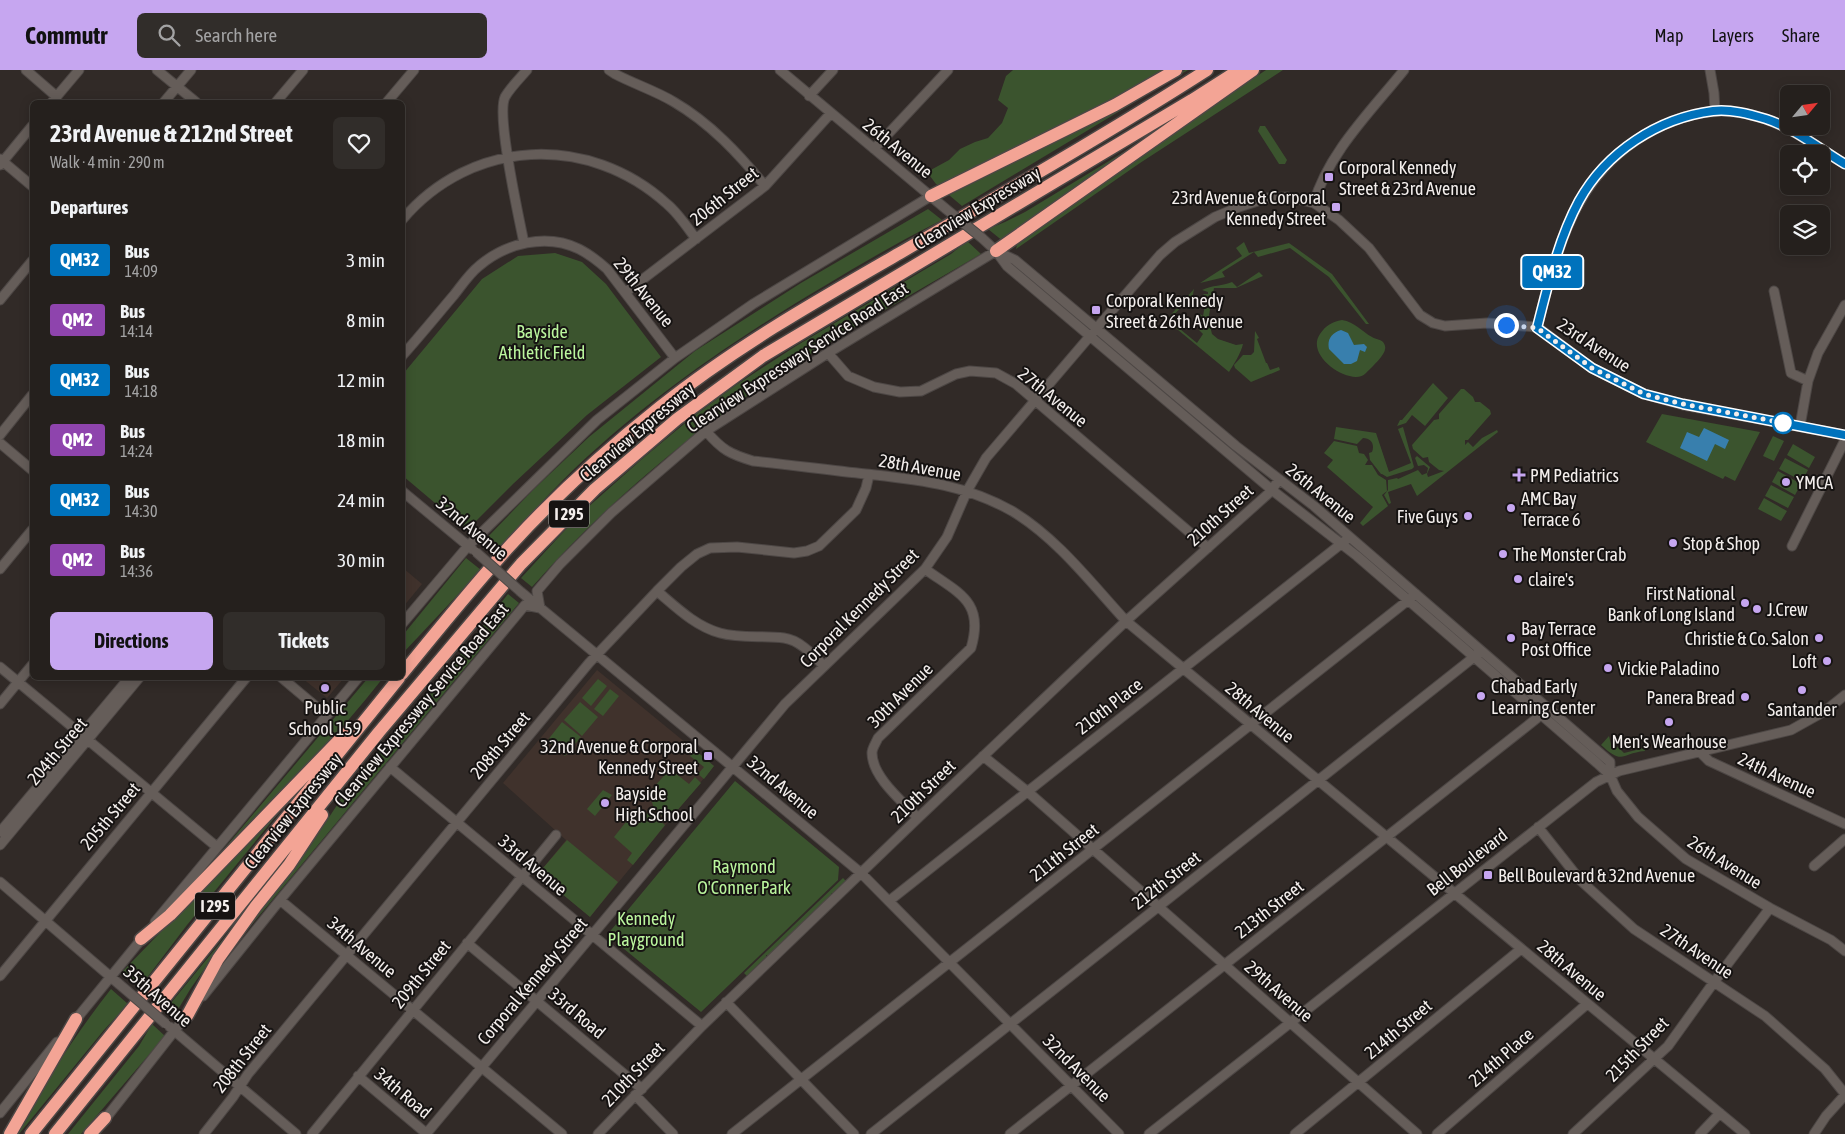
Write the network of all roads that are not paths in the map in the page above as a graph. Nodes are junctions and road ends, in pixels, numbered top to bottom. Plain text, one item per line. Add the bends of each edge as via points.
1 (26, 70) edge
2 (79, 70) edge
3 (157, 70) edge
4 (191, 70) edge
5 (303, 70) edge
6 (414, 70) edge
7 (527, 70) edge
8 (609, 70) edge
9 (780, 70) edge
10 (833, 70) edge
11 (948, 70) edge
12 (1176, 70) edge
13 (1207, 70) edge
14 (1239, 70) edge
15 (1252, 70) edge
16 (1404, 70) edge
17 (1710, 70) edge
18 (177, 87) junction
19 (809, 96) junction
20 (54, 100) edge
21 (166, 100) edge
22 (193, 100) edge
23 (278, 100) edge
24 (389, 100) edge
25 (1715, 111) junction
26 (831, 113) junction
27 (30, 128) edge
28 (874, 149) junction
29 (508, 158) junction
30 (1, 162) edge
31 (1845, 164) edge
32 (30, 184) edge
33 (765, 186) junction
34 (931, 196) junction
35 (1314, 203) junction
36 (405, 217) edge
37 (696, 239) junction
38 (524, 243) junction
39 (996, 251) junction
40 (30, 263) edge
41 (1774, 291) dead end
42 (626, 292) junction
43 (0, 300) edge
44 (1845, 305) edge
45 (1537, 328) junction
46 (1094, 332) junction
47 (405, 352) edge
48 (828, 353) junction
49 (675, 358) junction
50 (1808, 381) junction
51 (30, 397) edge
52 (1035, 401) junction
53 (1800, 426) junction
54 (706, 431) junction
55 (0, 434) edge
56 (1845, 435) edge
57 (1845, 440) edge
58 (0, 443) edge
59 (30, 468) edge
60 (868, 474) junction
61 (1279, 480) junction
62 (1272, 490) junction
63 (967, 491) junction
64 (405, 494) edge
65 (30, 532) edge
66 (1350, 537) junction
67 (1342, 544) junction
68 (468, 546) junction
69 (1792, 546) dead end
70 (1208, 548) junction
71 (0, 569) edge
72 (925, 569) junction
73 (657, 591) junction
74 (1416, 594) junction
75 (1408, 601) junction
76 (540, 608) junction
77 (405, 620) edge
78 (1126, 621) junction
79 (1477, 653) junction
80 (598, 655) junction
81 (824, 666) junction
82 (0, 667) edge
83 (30, 667) edge
84 (1183, 669) junction
85 (405, 671) edge
86 (128, 680) edge
87 (137, 680) edge
88 (244, 680) edge
89 (284, 680) edge
90 (356, 680) edge
91 (397, 680) edge
92 (397, 680) edge
93 (18, 682) junction
94 (1845, 695) edge
95 (0, 704) edge
96 (1544, 710) junction
97 (326, 715) junction
98 (1250, 725) junction
99 (379, 732) junction
100 (85, 738) junction
101 (1699, 751) junction
102 (983, 756) junction
103 (732, 766) junction
104 (390, 767) junction
105 (1610, 775) junction
106 (1318, 782) junction
107 (151, 792) junction
108 (1028, 792) junction
109 (918, 818) junction
110 (457, 823) junction
111 (1845, 824) edge
112 (1538, 827) junction
113 (0, 832) edge
114 (556, 836) dead end
115 (1386, 837) junction
116 (1845, 840) edge
117 (0, 845) edge
118 (217, 847) junction
119 (1093, 850) junction
120 (1814, 866) dead end
121 (861, 873) junction
122 (523, 878) junction
123 (0, 882) edge
124 (1454, 893) junction
125 (280, 900) junction
126 (889, 901) junction
127 (1158, 908) junction
128 (1770, 908) junction
129 (45, 920) junction
130 (592, 934) junction
131 (141, 939) junction
132 (467, 943) junction
133 (1521, 949) junction
134 (1845, 951) edge
135 (347, 955) junction
136 (950, 963) junction
137 (1225, 965) junction
138 (0, 976) edge
139 (111, 976) junction
140 (1714, 982) junction
141 (537, 1001) junction
142 (726, 1002) junction
143 (1587, 1004) junction
144 (413, 1010) junction
145 (187, 1016) junction
146 (76, 1019) junction
147 (1290, 1023) junction
148 (1011, 1024) junction
149 (702, 1026) junction
150 (174, 1031) junction
151 (1653, 1059) junction
152 (482, 1067) junction
153 (358, 1076) junction
154 (801, 1080) junction
155 (1359, 1083) junction
156 (1071, 1086) junction
157 (240, 1087) junction
158 (638, 1092) junction
159 (1845, 1095) edge
160 (0, 1112) edge
161 (1720, 1113) junction
162 (105, 1118) joint
163 (10, 1134) edge
164 (31, 1134) edge
165 (55, 1134) edge
166 (91, 1134) edge
167 (204, 1134) edge
168 (296, 1134) edge
169 (312, 1134) edge
170 (426, 1134) edge
171 (562, 1134) edge
172 (598, 1134) edge
173 (672, 1134) edge
174 (732, 1134) edge
175 (854, 1134) edge
176 (870, 1134) edge
177 (1010, 1134) edge
178 (1119, 1134) edge
179 (1149, 1134) edge
180 (1295, 1134) edge
181 (1417, 1134) edge
182 (1437, 1134) edge
183 (1573, 1134) edge
184 (1700, 1134) edge
185 (1745, 1134) edge
186 (1814, 1134) edge

1 - 20 street
2 - 20 street
3 - 18 street
4 - 18 street
5 - 23 street
6 - 24 street
7 - 29 street via 503,104
8 - 33 street via 675,102 711,128 739,154
9 - 19 street, 26th Avenue
10 - 19 street
11 - 28 street
12 - 34 highway via 1115,105
13 - 85 highway, Clearview Expressway / I 295 via 795,314 684,390 623,438 544,510 507,549
14 - 99 highway, Clearview Expressway / I 295 via 763,356 677,419 595,488 527,557
15 - 39 highway
16 - 35 street via 1330,163
17 - 25 street
18 - 21 street
18 - 22 street
19 - 26 street, 26th Avenue
25 - 31 street via 1768,120
25 - 45 street via 1652,130 1600,171 1568,225
26 - 28 street, 26th Avenue
26 - 33 street, 206th Street
27 - 30 street
28 - 34 street, 26th Avenue
29 - 36 street via 473,166 456,174 423,198
29 - 37 street via 551,154 600,163 644,186 668,205
29 - 38 street
30 - 32 street
33 - 37 street, 206th Street
34 - 39 street, 26th Avenue, bridge
34 - 49 street, Clearview Expressway via 753,304
35 - 45 street, 23rd Avenue via 1339,220 1369,248 1420,315 1433,323 1445,326 1487,323
35 - 46 street, Corporal Kennedy Street via 1288,197 1267,198 1215,217 1160,255
37 - 42 street, 206th Street
38 - 42 street, 29th Avenue via 545,241 578,248 607,269
38 - 47 street via 502,250 477,267
39 - 46 street, 26th Avenue via 1006,266
39 - 48 street, Clearview Expressway Service Road East
40 - 43 street
41 - 50 street via 1791,373
42 - 49 street, 29th Avenue
44 - 50 street via 1818,352
45 - 53 street, 23rd Avenue via 1592,368 1644,394
46 - 52 street, Corporal Kennedy Street
46 - 61 street, 26th Avenue
46 - 62 street, 26th Avenue
48 - 52 street, 27th Avenue via 848,376 874,387 900,392 922,391 956,374 970,371 996,373 1016,384
48 - 54 street, Clearview Expressway Service Road East
49 - 68 street, Clearview Expressway via 597,420
50 - 53 street
51 - 55 street
52 - 63 street, Corporal Kennedy Street via 986,458
52 - 70 street, 27th Avenue
53 - 56 street, 23rd Avenue
54 - 60 street, 28th Avenue via 731,454 753,461
54 - 76 street, Clearview Expressway Service Road East via 611,513 560,564 537,591
57 - 69 street
58 - 59 street
60 - 63 street, 28th Avenue via 914,479
60 - 73 street, 208th Street via 866,488 856,510 819,546 794,553 737,547 710,548 697,554
61 - 62 street, 210th Street
61 - 66 street, 26th Avenue
62 - 67 street, 26th Avenue
62 - 70 street, 210th Street
63 - 72 street, Corporal Kennedy Street via 947,537
63 - 78 street, 28th Avenue via 1013,512 1039,531 1070,559
64 - 68 street, 32nd Avenue
65 - 71 street
66 - 67 street, 210th Place
66 - 74 street, 26th Avenue
67 - 75 street, 26th Avenue
67 - 84 street, 210th Place
68 - 76 street, 32nd Avenue, bridge
68 - 77 street, Clearview Expressway
70 - 78 street, 210th Street
72 - 81 street, Corporal Kennedy Street
72 - 109 street, 30th Avenue via 960,594 971,607 976,627 971,648 878,738 872,752 880,776
73 - 80 street, 208th Street
73 - 81 street via 705,627 721,634 786,638 813,654
74 - 75 street, 211th Street
74 - 79 street, 26th Avenue
75 - 79 street, 26th Avenue
75 - 98 street, 211th Street
76 - 80 street, 32nd Avenue
76 - 104 street, Clearview Expressway Service Road East via 525,605
78 - 84 street, 28th Avenue
78 - 102 street, 210th Street
79 - 96 street, 26th Avenue
79 - 106 street, 212th Street
80 - 103 street, 32nd Avenue
80 - 110 street, 208th Street
81 - 103 street, Corporal Kennedy Street via 785,704
82 - 93 street
83 - 93 street
84 - 98 street, 28th Avenue
84 - 108 street, 210th Place
86 - 100 street, 204th Street
87 - 100 street, 204th Street
88 - 107 street, 205th Street
89 - 97 street
90 - 97 street, Clearview Expressway
91 - 131 highway via 170,915
92 - 164 highway, Clearview Expressway / I 295
93 - 95 street
93 - 100 street
94 - 101 street, Bell Boulevard via 1792,730
96 - 105 street, 26th Avenue
96 - 115 street, 213th Street via 1536,720
97 - 118 street, Clearview Expressway
98 - 106 street, 28th Avenue
98 - 119 street, 211th Street
99 - 145 highway via 289,865 218,959
99 - 165 highway, Clearview Expressway / I 295
100 - 107 street
100 - 113 street, 204th Street
100 - 117 street, 204th Street
101 - 105 street, Bell Boulevard
101 - 111 street, 24th Avenue via 1709,761
102 - 108 street, 29th Avenue
102 - 109 street, 210th Street
103 - 121 street, 32nd Avenue
103 - 130 street, Corporal Kennedy Street
104 - 110 street, 33rd Avenue
104 - 125 street, Clearview Expressway Service Road East
105 - 112 street, Bell Boulevard via 1596,782
105 - 128 street, 26th Avenue via 1617,792 1638,817 1686,859
106 - 115 street, 28th Avenue
106 - 127 street, 212th Street
107 - 118 street
107 - 129 street, 205th Street
108 - 119 street, 29th Avenue
108 - 126 street, 210th Place
109 - 121 street, 210th Street
110 - 122 street, 33rd Avenue
110 - 135 street, 208th Street
112 - 124 street, Bell Boulevard
112 - 140 street, 27th Avenue via 1580,880 1634,929
114 - 122 street, 209th Street
115 - 124 street, 28th Avenue
115 - 137 street, 213th Street
116 - 120 street
118 - 131 street, Clearview Expressway
119 - 127 street, 29th Avenue
119 - 136 street, 211th Street
121 - 126 street, 32nd Avenue
121 - 142 street, 210th Street
122 - 130 street, 33rd Avenue
122 - 132 street, 209th Street
123 - 129 street, 35th Avenue
124 - 133 street, 28th Avenue
124 - 147 street, Bell Boulevard
125 - 135 street, 34th Avenue
125 - 145 street, Clearview Expressway Service Road East
126 - 136 street, 32nd Avenue
127 - 137 street, 29th Avenue
127 - 148 street, 212th Street
128 - 134 street, 26th Avenue via 1831,940
128 - 140 street, 215th Street
129 - 138 street, 205th Street
129 - 139 street, 35th Avenue
130 - 141 street, Corporal Kennedy Street
130 - 149 street, 33rd Avenue
131 - 139 street, Clearview Expressway
132 - 141 street, 33rd Road
132 - 144 street, 209th Street
133 - 143 street, 28th Avenue
133 - 155 street, 214th Street
135 - 144 street, 34th Avenue
135 - 157 street, 208th Street
136 - 148 street, 32nd Avenue
136 - 154 street, 211th Street
137 - 147 street, 29th Avenue
137 - 156 street, 213th Street
139 - 146 street, Clearview Expressway
139 - 150 street, 35th Avenue, bridge
140 - 151 street, 215th Street via 1668,1046
140 - 159 street, 27th Avenue via 1765,1016 1824,1069
141 - 152 street, Corporal Kennedy Street
141 - 158 street, 33rd Road
142 - 149 street, 210th Street
142 - 154 street
143 - 151 street, 28th Avenue
143 - 182 street, 214th Place
144 - 152 street, 34th Avenue
144 - 153 street, 209th Street
145 - 150 street, Clearview Expressway Service Road East
146 - 160 street, Clearview Expressway
146 - 163 highway
147 - 155 street, 29th Avenue
147 - 179 street, Bell Boulevard
148 - 156 street, 32nd Avenue
148 - 176 street, 212th Street
149 - 158 street, 210th Street
150 - 157 street, 35th Avenue
150 - 162 street
151 - 161 street, 28th Avenue
151 - 183 street, 215th Street
152 - 170 street, Corporal Kennedy Street
152 - 171 street, 34th Avenue
153 - 169 street, 209th Street
153 - 170 street, 34th Road
154 - 174 street, 211th Street
154 - 175 street
155 - 180 street, 214th Street
155 - 181 street, 29th Avenue
156 - 177 street, 213th Street
156 - 178 street, 32nd Avenue
157 - 167 street, 208th Street
157 - 168 street, 35th Avenue
158 - 172 street, 210th Street
158 - 173 street, 33rd Road
159 - 186 street
161 - 184 street
161 - 185 street, 28th Avenue
162 - 166 highway

